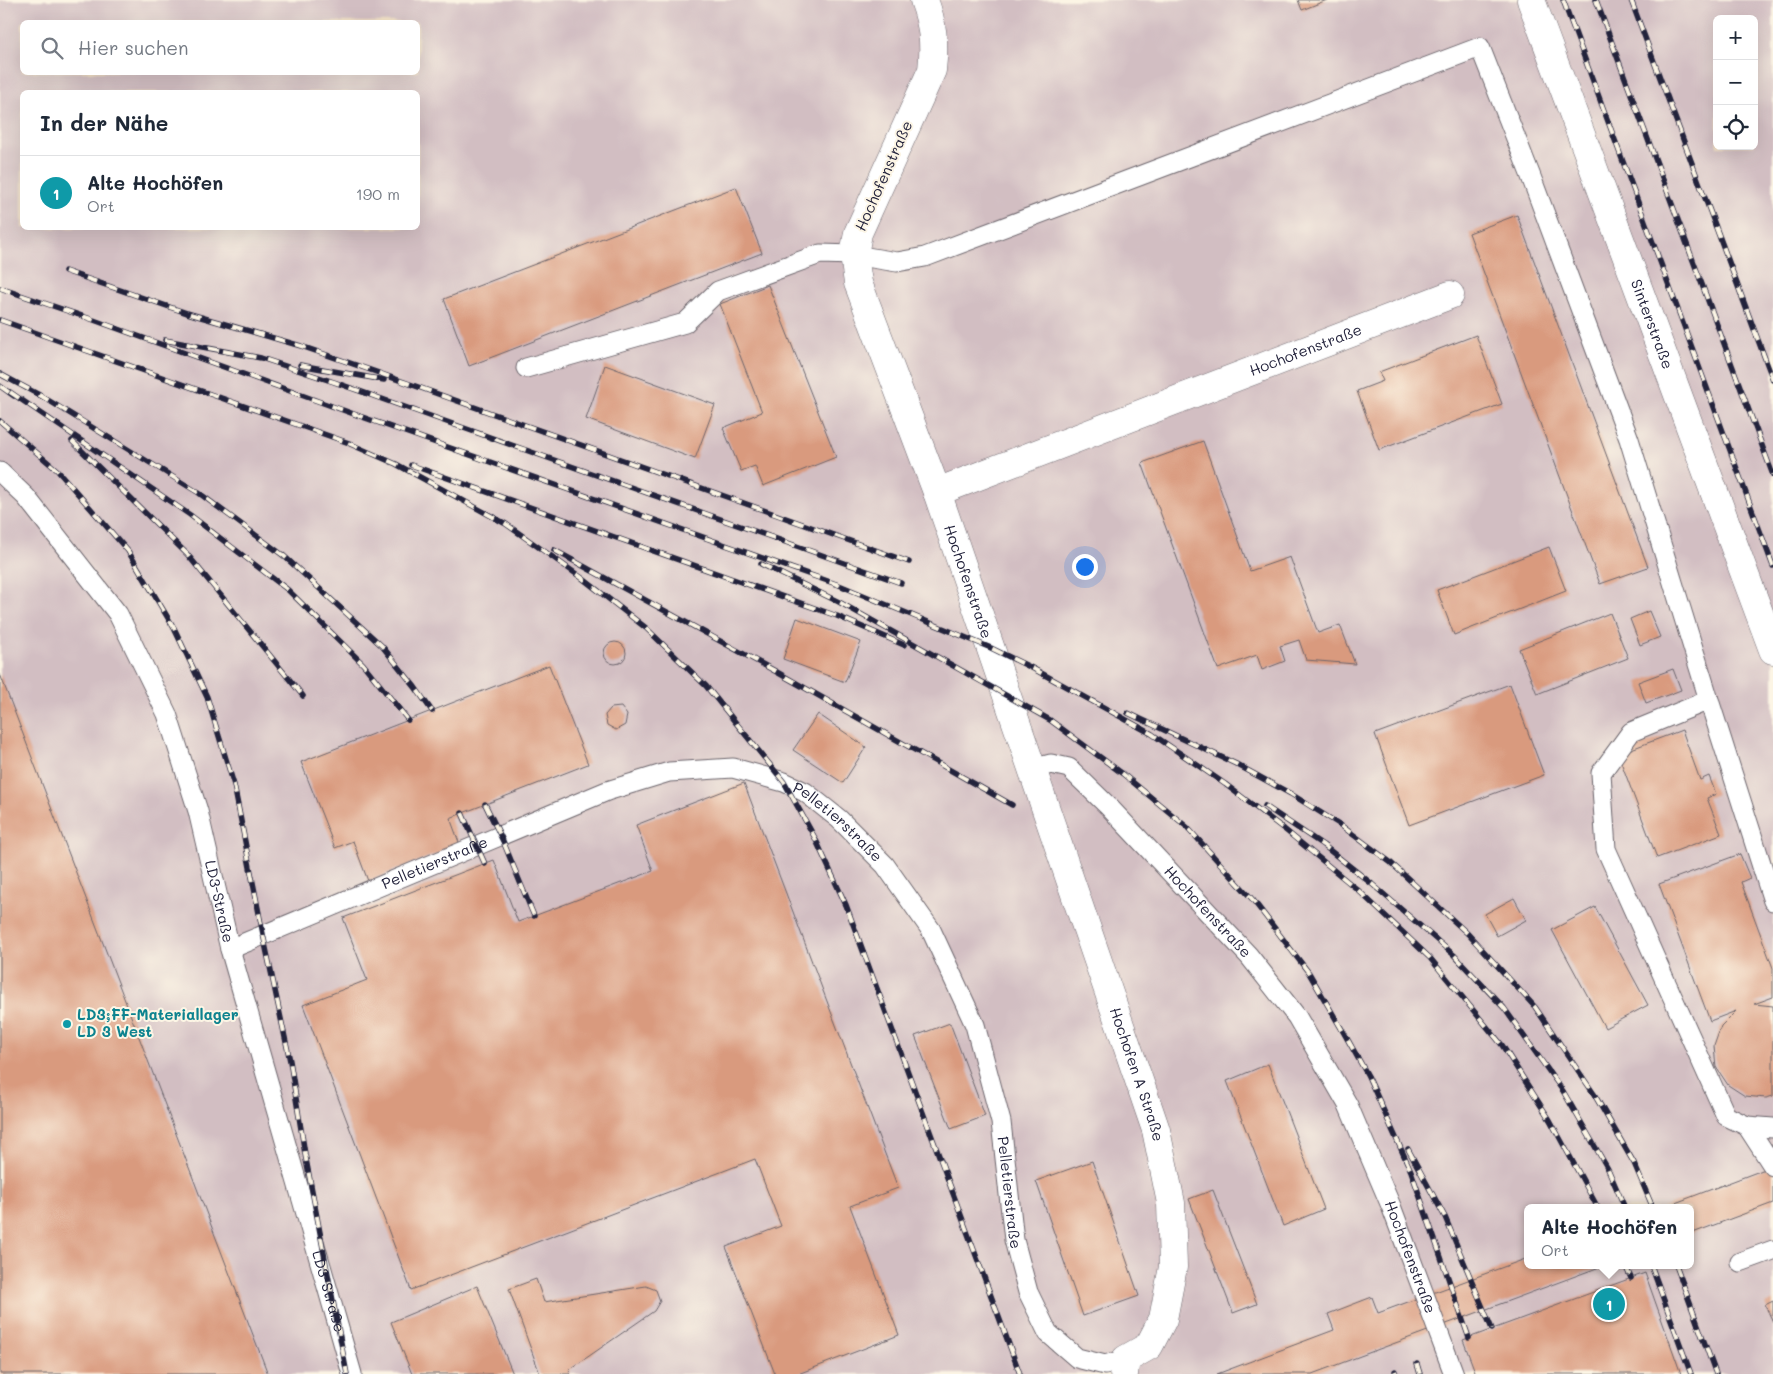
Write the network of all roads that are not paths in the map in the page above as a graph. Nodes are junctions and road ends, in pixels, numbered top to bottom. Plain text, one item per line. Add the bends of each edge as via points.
1 (924, 0) edge
2 (1531, 0) edge
3 (854, 255) junction
4 (1450, 295) dead end
5 (526, 368) dead end
6 (0, 472) edge
7 (937, 492) junction
8 (1773, 650) edge
9 (1708, 700) junction
10 (1032, 769) junction
11 (1773, 901) edge
12 (230, 949) junction
13 (1746, 1126) junction
14 (1773, 1128) edge
15 (1773, 1166) edge
16 (1773, 1250) edge
17 (1740, 1262) dead end
18 (1125, 1367) edge
19 (352, 1374) edge
20 (1454, 1374) edge

1 - 3 street, Hochofenstraße via 933,32 932,70 858,233
2 - 8 street, Sinterstraße
3 - 5 lane via 820,254 718,291 685,323
3 - 7 street, Hochofenstraße via 858,282
3 - 9 lane via 897,262 925,257 1480,47 1628,439
4 - 7 street, Hochofenstraße
6 - 12 lane, LD3-Straße via 26,498 118,614 167,714 198,811
7 - 10 street, Hochofenstraße
9 - 11 lane
9 - 13 lane via 1632,732 1601,773 1606,849 1726,1116
10 - 18 street, Hochofen A Straße via 1156,1130 1171,1203 1174,1267 1163,1319 1149,1346
10 - 20 lane, Hochofenstraße via 1051,764 1069,768 1249,956 1297,1017 1348,1105 1391,1206
12 - 18 lane, Pelletierstraße via 607,791 669,772 733,768 784,782 805,792 839,819 885,866 932,930 975,1025 1001,1122 1014,1240 1028,1292 1048,1334 1077,1358
12 - 19 lane, LD3-Straße
13 - 14 lane
13 - 15 lane
16 - 17 lane

